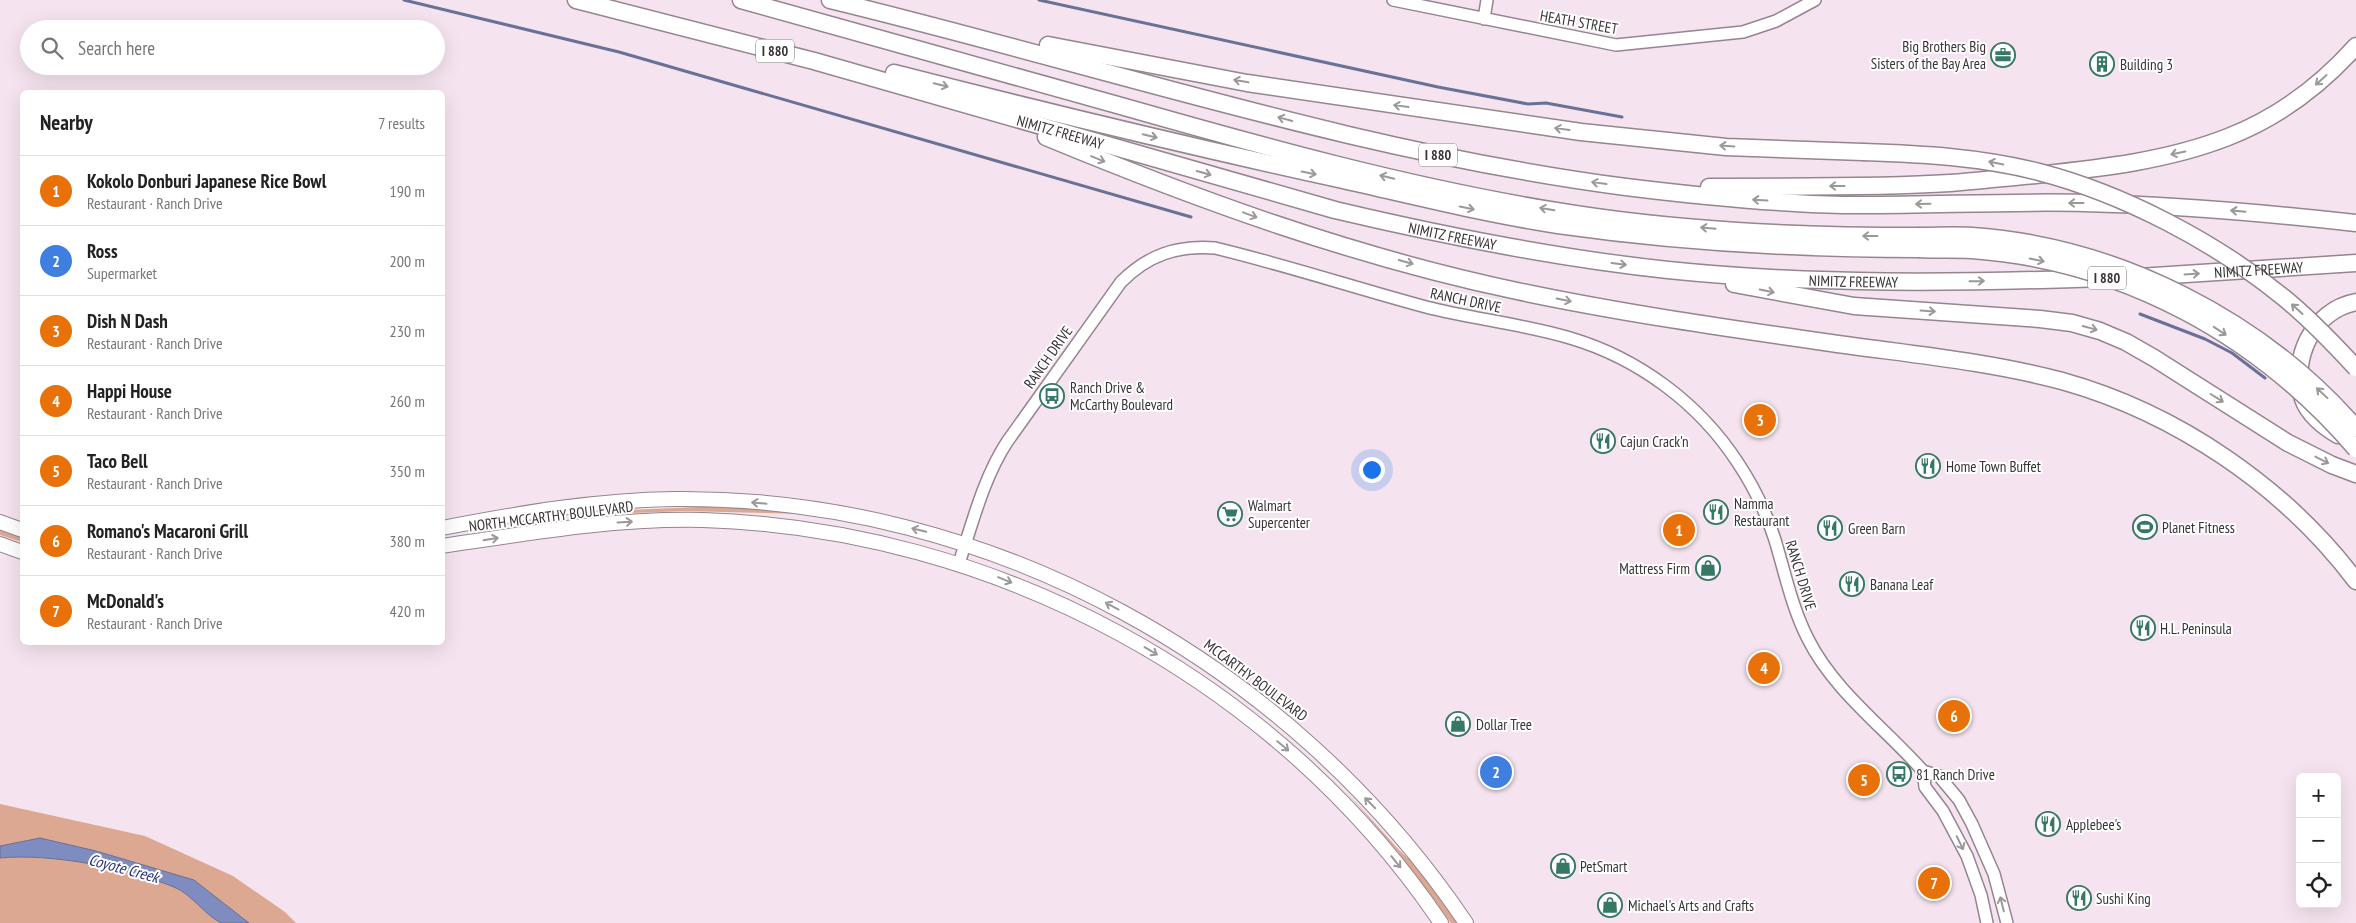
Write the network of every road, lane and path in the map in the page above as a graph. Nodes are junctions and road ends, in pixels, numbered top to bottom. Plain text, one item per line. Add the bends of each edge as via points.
1 (576, 0) edge
2 (606, 0) edge
3 (741, 0) edge
4 (830, 0) edge
5 (1394, 0) edge
6 (1487, 0) edge
7 (1815, 0) edge
8 (1484, 19) junction
9 (918, 21) junction
10 (2356, 46) edge
11 (972, 107) junction
12 (1627, 187) junction
13 (2267, 213) junction
14 (2356, 214) edge
15 (2356, 223) edge
16 (1919, 243) junction
17 (2356, 263) edge
18 (1668, 270) junction
19 (2356, 302) edge
20 (2356, 368) edge
21 (2356, 428) edge
22 (2356, 442) edge
23 (2356, 448) edge
24 (2356, 474) edge
25 (0, 522) edge
26 (445, 527) edge
27 (20, 529) edge
28 (0, 544) edge
29 (966, 544) junction
30 (445, 546) edge
31 (20, 551) edge
32 (959, 563) junction
33 (2352, 576) edge
34 (1923, 771) junction
35 (1441, 923) edge
36 (1466, 923) edge
37 (1987, 923) edge
38 (2007, 923) edge

1 - 11 highway, NIMITZ FREEWAY / I 880 via 814,61
2 -> 16 highway via 1024,106 1487,212 1557,224 1763,247
16 -> 3 highway via 1690,227 1559,211 1419,185 1266,147
4 - 9 highway, I 880
5 - 8 street, HEATH STREET
6 - 8 street
7 - 8 street, HEATH STREET via 1776,21 1743,32 1616,45
12 -> 9 highway, I 880 via 1510,170 1399,147
20 -> 9 highway, bridge via 2284,297 2239,264 2141,210 2095,190 2039,172 1933,154 1726,146 1581,132 1247,83
10 -> 12 highway via 2310,90 2269,117 2229,137 2187,152 2143,161 1951,183
11 -> 18 highway, NIMITZ FREEWAY / I 880 via 1335,210 1420,230 1503,247
11 -> 33 highway via 1116,166 1269,222 1512,290 1664,319 1966,363 2063,381 2112,398 2204,444 2282,502
13 -> 12 highway, I 880 via 2082,203 1842,204 1739,199
13 - 14 highway
13 - 15 highway, I 880
21 -> 16 highway, bridge via 2298,370 2256,338 2212,310 2166,287 2071,253 2019,242 1972,236
16 -> 23 highway, bridge via 2025,257 2115,280 2161,300 2206,322 2290,381 2330,418
18 -> 17 highway, NIMITZ FREEWAY / I 880 via 1765,278 1932,282 2159,276
18 -> 24 highway via 1845,305 2040,319 2100,331 2154,358 2288,443
19 - 22 highway via 2329,313 2313,330 2302,351 2298,376 2304,401 2317,420 2336,434
25 - 27 main road
29 -> 26 main road, NORTH MCCARTHY BOULEVARD via 836,512 704,500 556,507
28 - 31 main road
29 - 32 street, RANCH DRIVE
29 - 34 street, RANCH DRIVE via 983,487 998,456 1120,282 1148,259 1165,252 1199,247 1231,252 1425,307 1571,338 1610,353 1665,385 1713,430 1750,481 1768,519 1800,623 1818,658 1844,690
36 -> 29 main road, MCCARTHY BOULEVARD via 1429,870 1383,815 1306,739 1247,691 1181,645 1108,604 1036,570
30 -> 32 main road, NORTH MCCARTHY BOULEVARD via 600,524 703,520 833,532
32 -> 35 main road via 1028,589 1098,622 1170,662 1235,708 1293,754 1345,804 1390,855
34 -> 37 street, RANCH DRIVE via 1925,788 1943,811 1966,856 1981,895
38 -> 34 street, RANCH DRIVE via 1994,874 1972,824 1939,776

